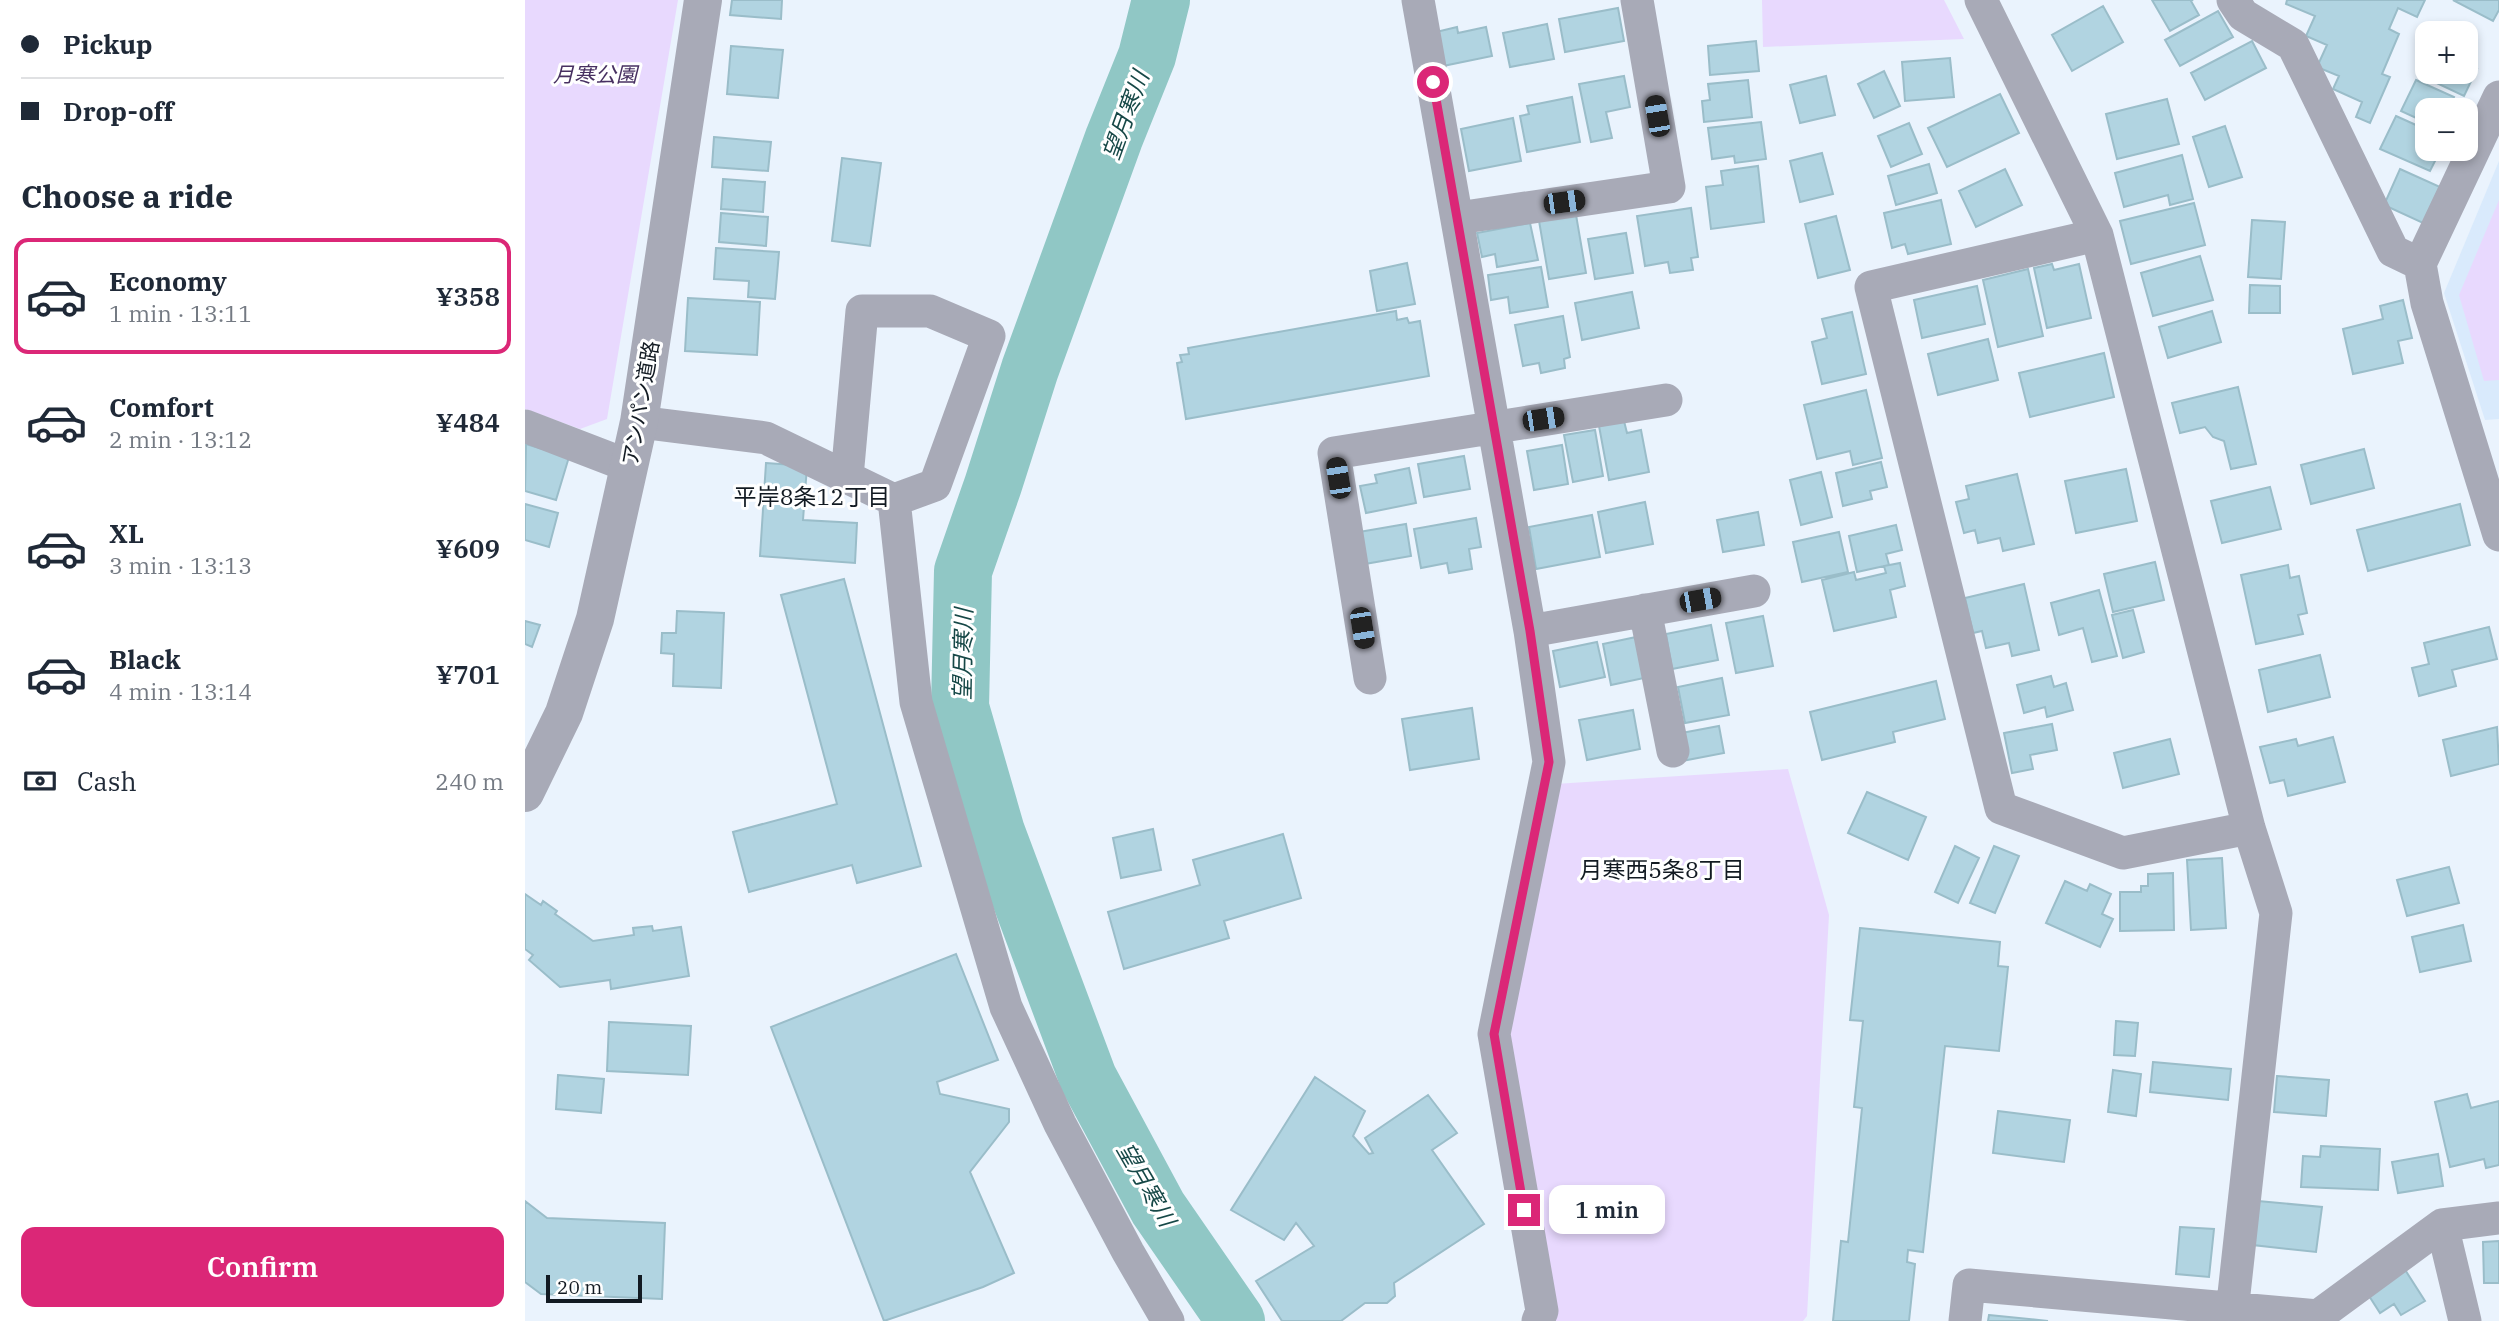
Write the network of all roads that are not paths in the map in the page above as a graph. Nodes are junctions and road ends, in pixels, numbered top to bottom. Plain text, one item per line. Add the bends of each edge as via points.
1 (703, 0) edge
2 (1418, 0) edge
3 (1637, 0) edge
4 (1981, 0) edge
5 (2233, 0) edge
6 (2499, 97) edge
7 (1458, 218) junction
8 (2097, 235) junction
9 (2420, 264) junction
10 (1665, 400) dead end
11 (639, 422) junction
12 (525, 426) edge
13 (1494, 427) junction
14 (629, 466) junction
15 (847, 477) junction
16 (894, 499) junction
17 (2499, 536) edge
18 (1754, 591) dead end
19 (1646, 610) junction
20 (1530, 631) junction
21 (1370, 678) dead end
22 (1672, 751) dead end
23 (525, 793) edge
24 (2249, 828) junction
25 (2499, 1218) edge
26 (2442, 1225) junction
27 (2232, 1315) edge
28 (1167, 1321) edge
29 (1538, 1321) edge
30 (1965, 1321) edge
31 (2465, 1321) edge

1 - 11 street, アンパン道路
2 - 7 street
3 - 7 street via 1669,187
4 - 8 street
5 - 9 street via 2243,15 2293,46 2393,251
6 - 9 street
7 - 13 street
8 - 24 street
8 - 24 street via 1871,287 2001,808 2123,853
9 - 17 street via 2427,303
10 - 13 street
11 - 14 street, アンパン道路
11 - 15 street via 766,438
12 - 14 street
13 - 20 street
13 - 21 street via 1333,453
14 - 23 street, アンパン道路 via 595,619 564,713
15 - 16 street
15 - 16 street via 862,311 930,312 989,336 935,485
16 - 28 street via 916,702 1006,1007 1060,1124
18 - 19 street
19 - 20 street
19 - 22 street
20 - 29 street via 1549,762 1494,1034 1542,1311
24 - 27 street via 2276,913
25 - 26 street
26 - 27 street via 2318,1317
26 - 31 street
27 - 30 street via 1969,1285

